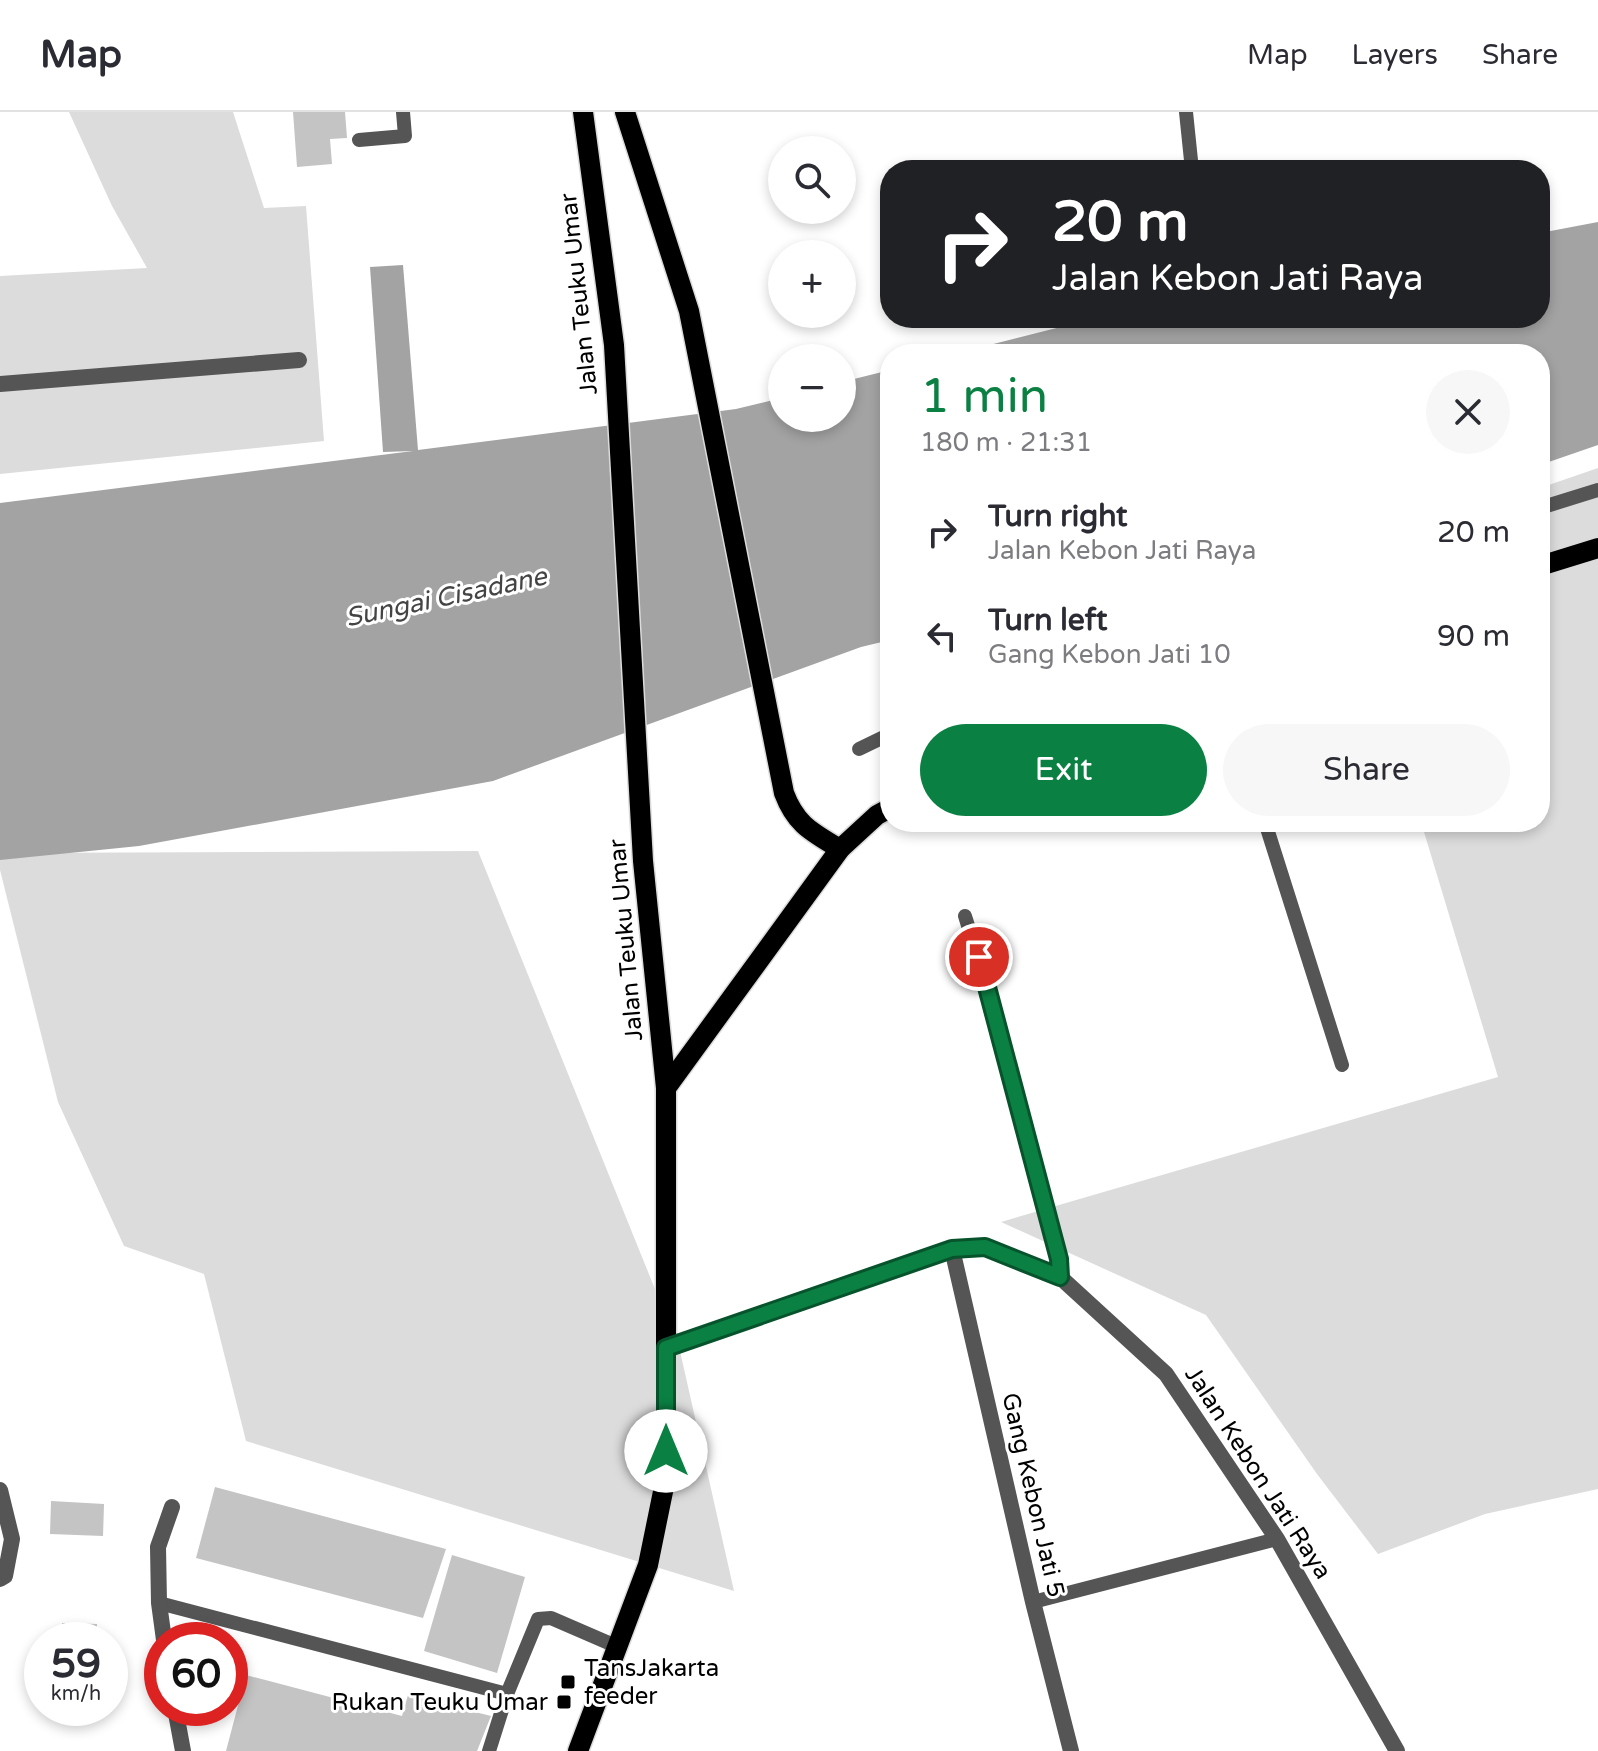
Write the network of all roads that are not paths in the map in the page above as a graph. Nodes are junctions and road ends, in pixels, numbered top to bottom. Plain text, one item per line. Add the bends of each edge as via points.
1 (403, 112) edge
2 (583, 112) edge
3 (625, 112) edge
4 (1186, 112) edge
5 (359, 140) dead end
6 (1191, 160) edge
7 (299, 360) dead end
8 (0, 384) edge
9 (1598, 490) edge
10 (1550, 505) edge
11 (1598, 548) edge
12 (1550, 563) edge
13 (880, 739) edge
14 (859, 749) dead end
15 (880, 813) edge
16 (1268, 832) edge
17 (840, 849) junction
18 (965, 916) dead end
19 (1342, 1065) dead end
20 (666, 1088) junction
21 (952, 1249) junction
22 (1060, 1277) junction
23 (666, 1348) junction
24 (0, 1490) edge
25 (172, 1507) dead end
26 (1277, 1539) junction
27 (0, 1579) edge
28 (1033, 1602) junction
29 (159, 1603) junction
30 (162, 1622) edge
31 (618, 1647) junction
32 (507, 1694) junction
33 (178, 1726) edge
34 (183, 1751) edge
35 (489, 1751) edge
36 (578, 1751) edge
37 (1071, 1751) edge
38 (1397, 1751) edge

1 - 5 lane via 405,136
2 - 20 main road, Jalan Teuku Umar via 614,345 643,861
3 - 17 main road via 689,311 784,793 806,829
4 - 6 lane
7 - 8 street
9 - 10 lane
11 - 12 main road
13 - 14 lane
15 - 17 main road
16 - 19 lane
17 - 20 main road
18 - 22 lane
20 - 23 main road, Jalan Teuku Umar
21 - 22 street, Jalan Kebon Jati Raya via 985,1247
21 - 23 street, Jalan Kebon Jati Raya
21 - 28 street, Gang Kebon Jati 5
22 - 26 street, Jalan Kebon Jati Raya via 1166,1374
23 - 31 main road, Jalan Teuku Umar via 666,1477 648,1565
24 - 27 street via 12,1539
25 - 29 street via 158,1547
26 - 28 lane
26 - 38 street, Jalan Kebon Jati Raya
28 - 37 street, Gang Kebon Jati 5
29 - 30 street
29 - 32 lane
31 - 32 lane via 551,1618 538,1619
31 - 36 main road, Jalan Teuku Umar
32 - 35 lane
33 - 34 street

